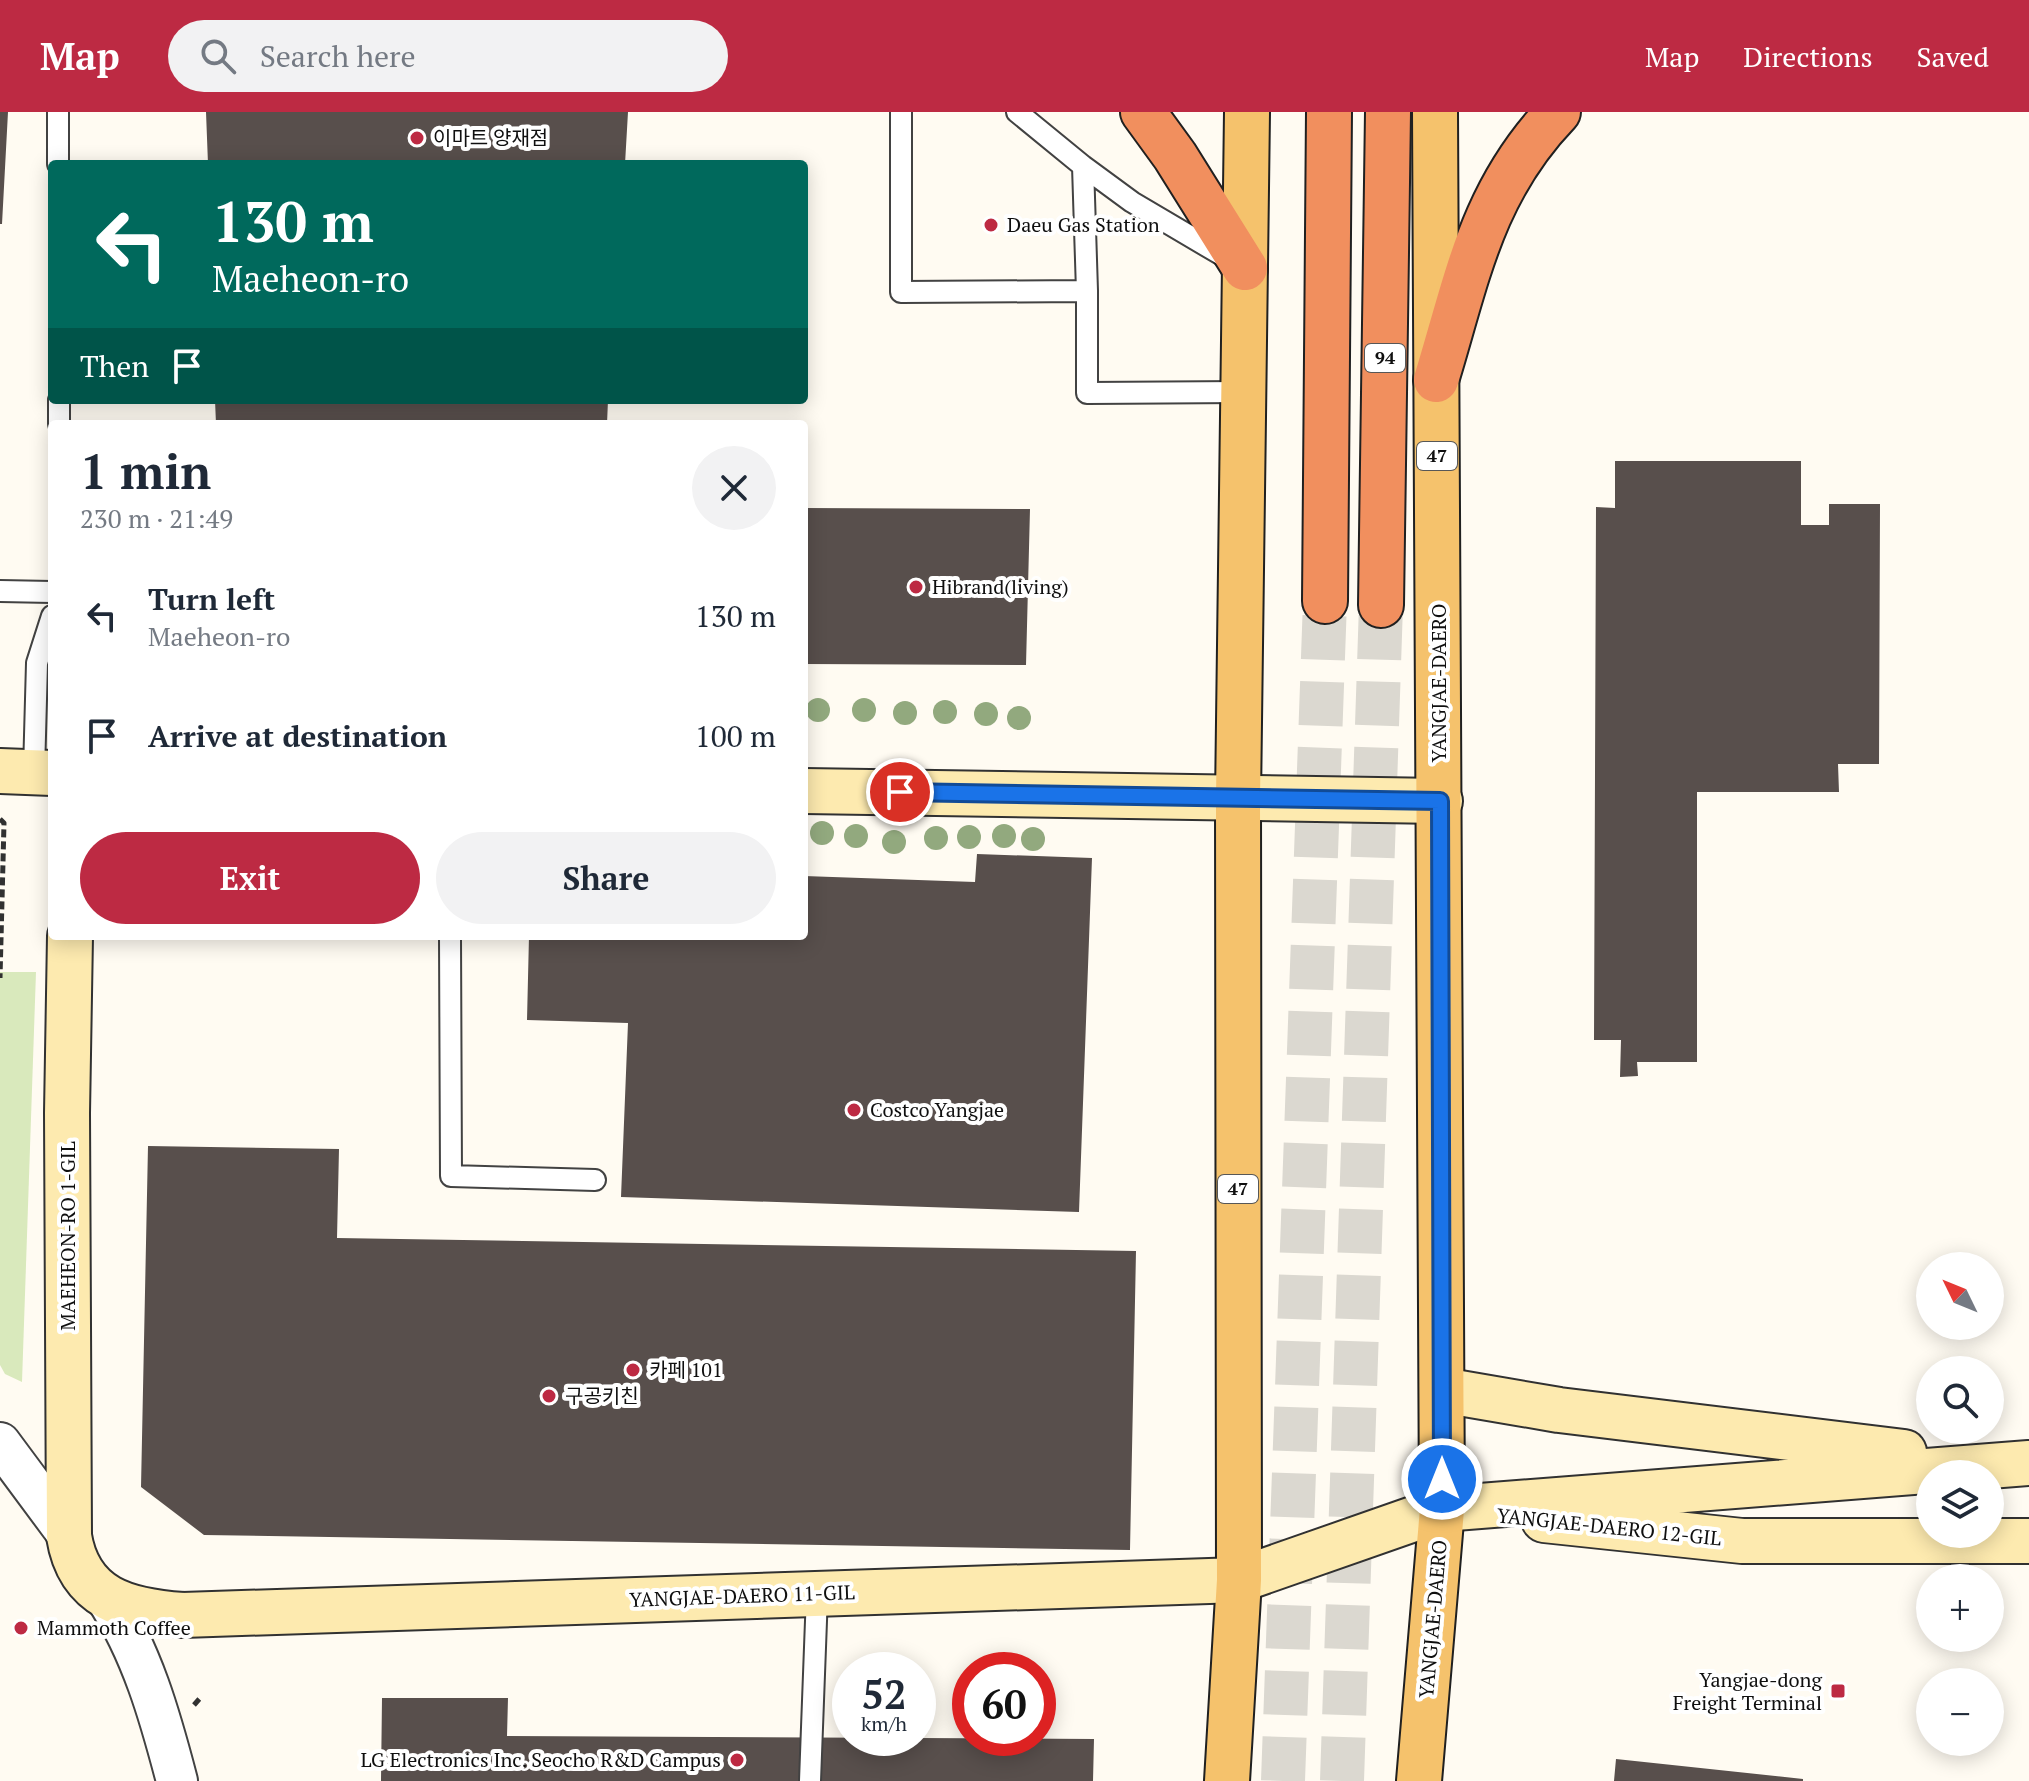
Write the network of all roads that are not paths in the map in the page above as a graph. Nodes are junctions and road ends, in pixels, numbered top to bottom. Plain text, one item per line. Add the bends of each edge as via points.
1 (58, 112) edge
2 (901, 112) edge
3 (1017, 112) edge
4 (1143, 112) edge
5 (1247, 112) edge
6 (1329, 112) edge
7 (1388, 112) edge
8 (1435, 112) edge
9 (1558, 112) edge
10 (58, 160) edge
11 (1083, 166) junction
12 (1245, 268) junction
13 (1087, 291) junction
14 (1436, 380) junction
15 (1243, 392) junction
16 (0, 591) edge
17 (48, 592) edge
18 (1325, 601) tunnel mouth
19 (1381, 605) tunnel mouth
20 (48, 629) edge
21 (29, 772) edge
22 (808, 791) edge
23 (1238, 798) junction
24 (1440, 801) junction
25 (70, 940) edge
26 (450, 940) edge
27 (595, 1180) dead end
28 (1442, 1390) junction
29 (2, 1451) edge
30 (2013, 1464) edge
31 (1442, 1509) junction
32 (69, 1536) junction
33 (2029, 1541) edge
34 (1239, 1580) junction
35 (817, 1594) junction
36 (105, 1596) junction
37 (177, 1781) edge
38 (810, 1781) edge
39 (1227, 1781) edge
40 (1419, 1781) edge

1 - 10 lane
2 - 13 lane via 901,292
3 - 11 lane
4 - 12 highway
5 - 12 main road, 47
6 - 18 highway
7 - 19 highway, 94
8 - 14 main road, YANGJAE-DAERO / 47
9 - 14 highway via 1514,168 1482,226
11 - 12 lane via 1132,202
11 - 13 lane
12 - 15 main road, 47
13 - 15 lane via 1087,393
14 - 24 main road, YANGJAE-DAERO / 47
15 - 23 main road, 47
16 - 17 lane
20 - 21 lane via 37,663
22 - 23 main road
23 - 24 main road
23 - 34 main road, 47
24 - 28 main road, YANGJAE-DAERO / 47
25 - 32 main road, MAEHEON-RO 1-GIL
26 - 27 lane via 451,1176
28 - 30 main road via 1559,1410
28 - 31 main road, YANGJAE-DAERO / 47
29 - 32 street
30 - 31 main road, YANGJAE-DAERO 12-GIL
31 - 33 main road, YANGJAE-DAERO 12-GIL via 1742,1541
31 - 34 main road, YANGJAE-DAERO 11-GIL
31 - 40 main road, YANGJAE-DAERO / 47
32 - 36 main road, YANGJAE-DAERO 11-GIL via 82,1573
34 - 35 main road, YANGJAE-DAERO 11-GIL
34 - 39 main road, 47
35 - 36 main road, YANGJAE-DAERO 11-GIL via 183,1615 129,1607
35 - 38 lane
36 - 37 street via 125,1627 147,1680

